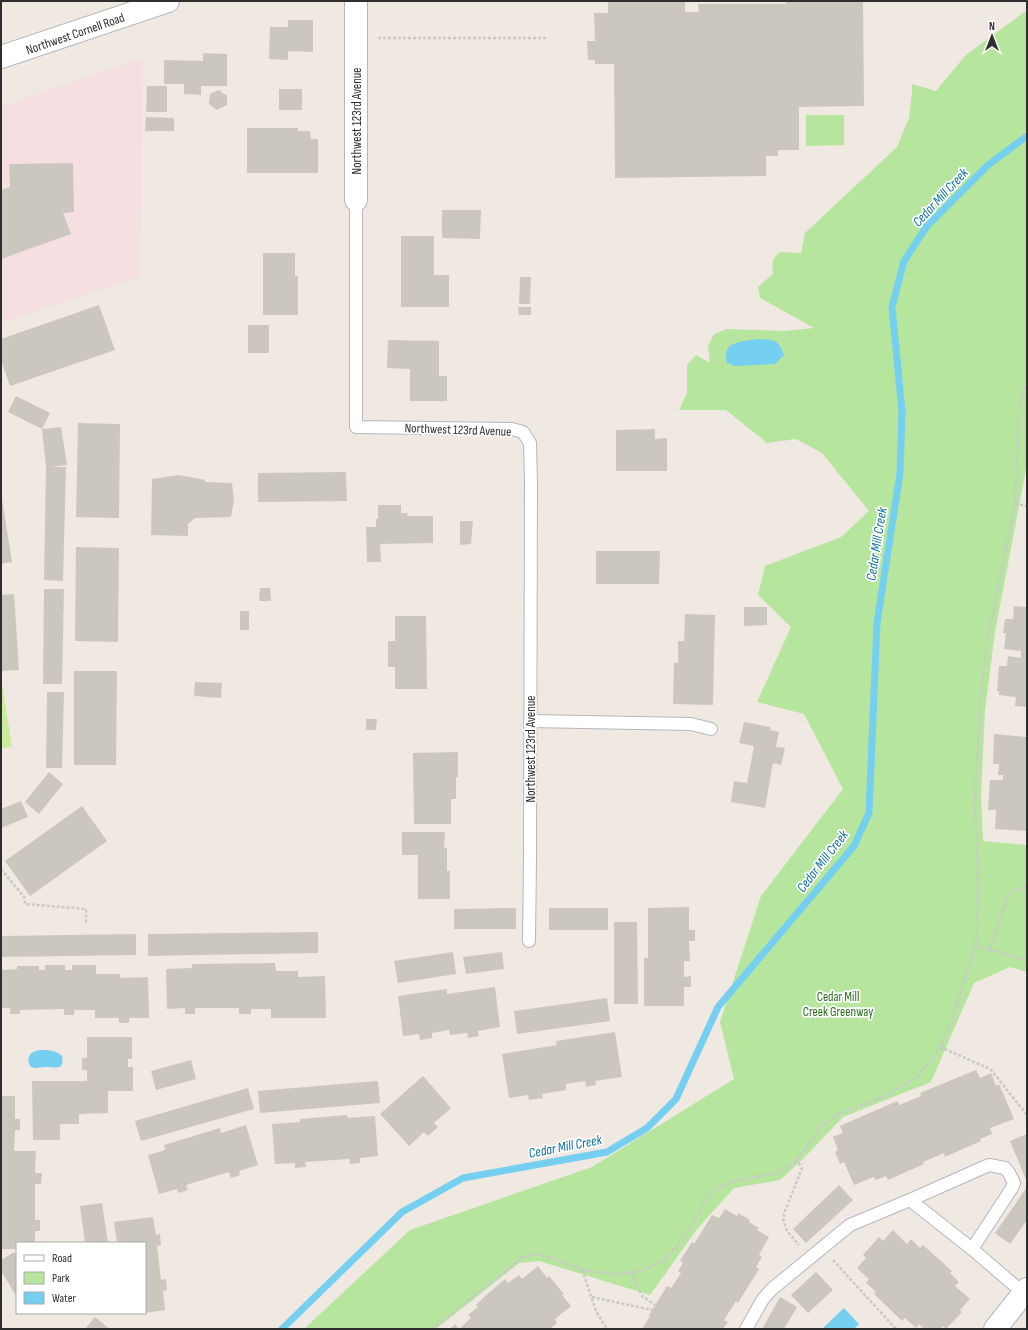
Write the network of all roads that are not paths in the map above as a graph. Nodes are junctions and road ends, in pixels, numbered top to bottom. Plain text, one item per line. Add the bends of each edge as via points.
1 (168, 1) edge
2 (356, 1) edge
3 (2, 57) edge
4 (356, 200) joint
5 (530, 721) junction
6 (711, 729) dead end
7 (529, 941) dead end
8 (910, 1200) junction
9 (972, 1249) junction
10 (1026, 1293) edge
11 (746, 1329) edge
12 (995, 1329) edge

1 - 3 street, Northwest Cornell Road
2 - 4 street, Northwest 123rd Avenue
4 - 5 lane, Northwest 123rd Avenue via 356,427 512,429 523,432 530,443
5 - 6 lane via 691,724
5 - 7 lane, Northwest 123rd Avenue
8 - 9 lane
8 - 9 lane via 989,1165 1004,1168 1014,1183
8 - 11 lane via 850,1225 772,1289 763,1299
9 - 10 lane
10 - 12 street

